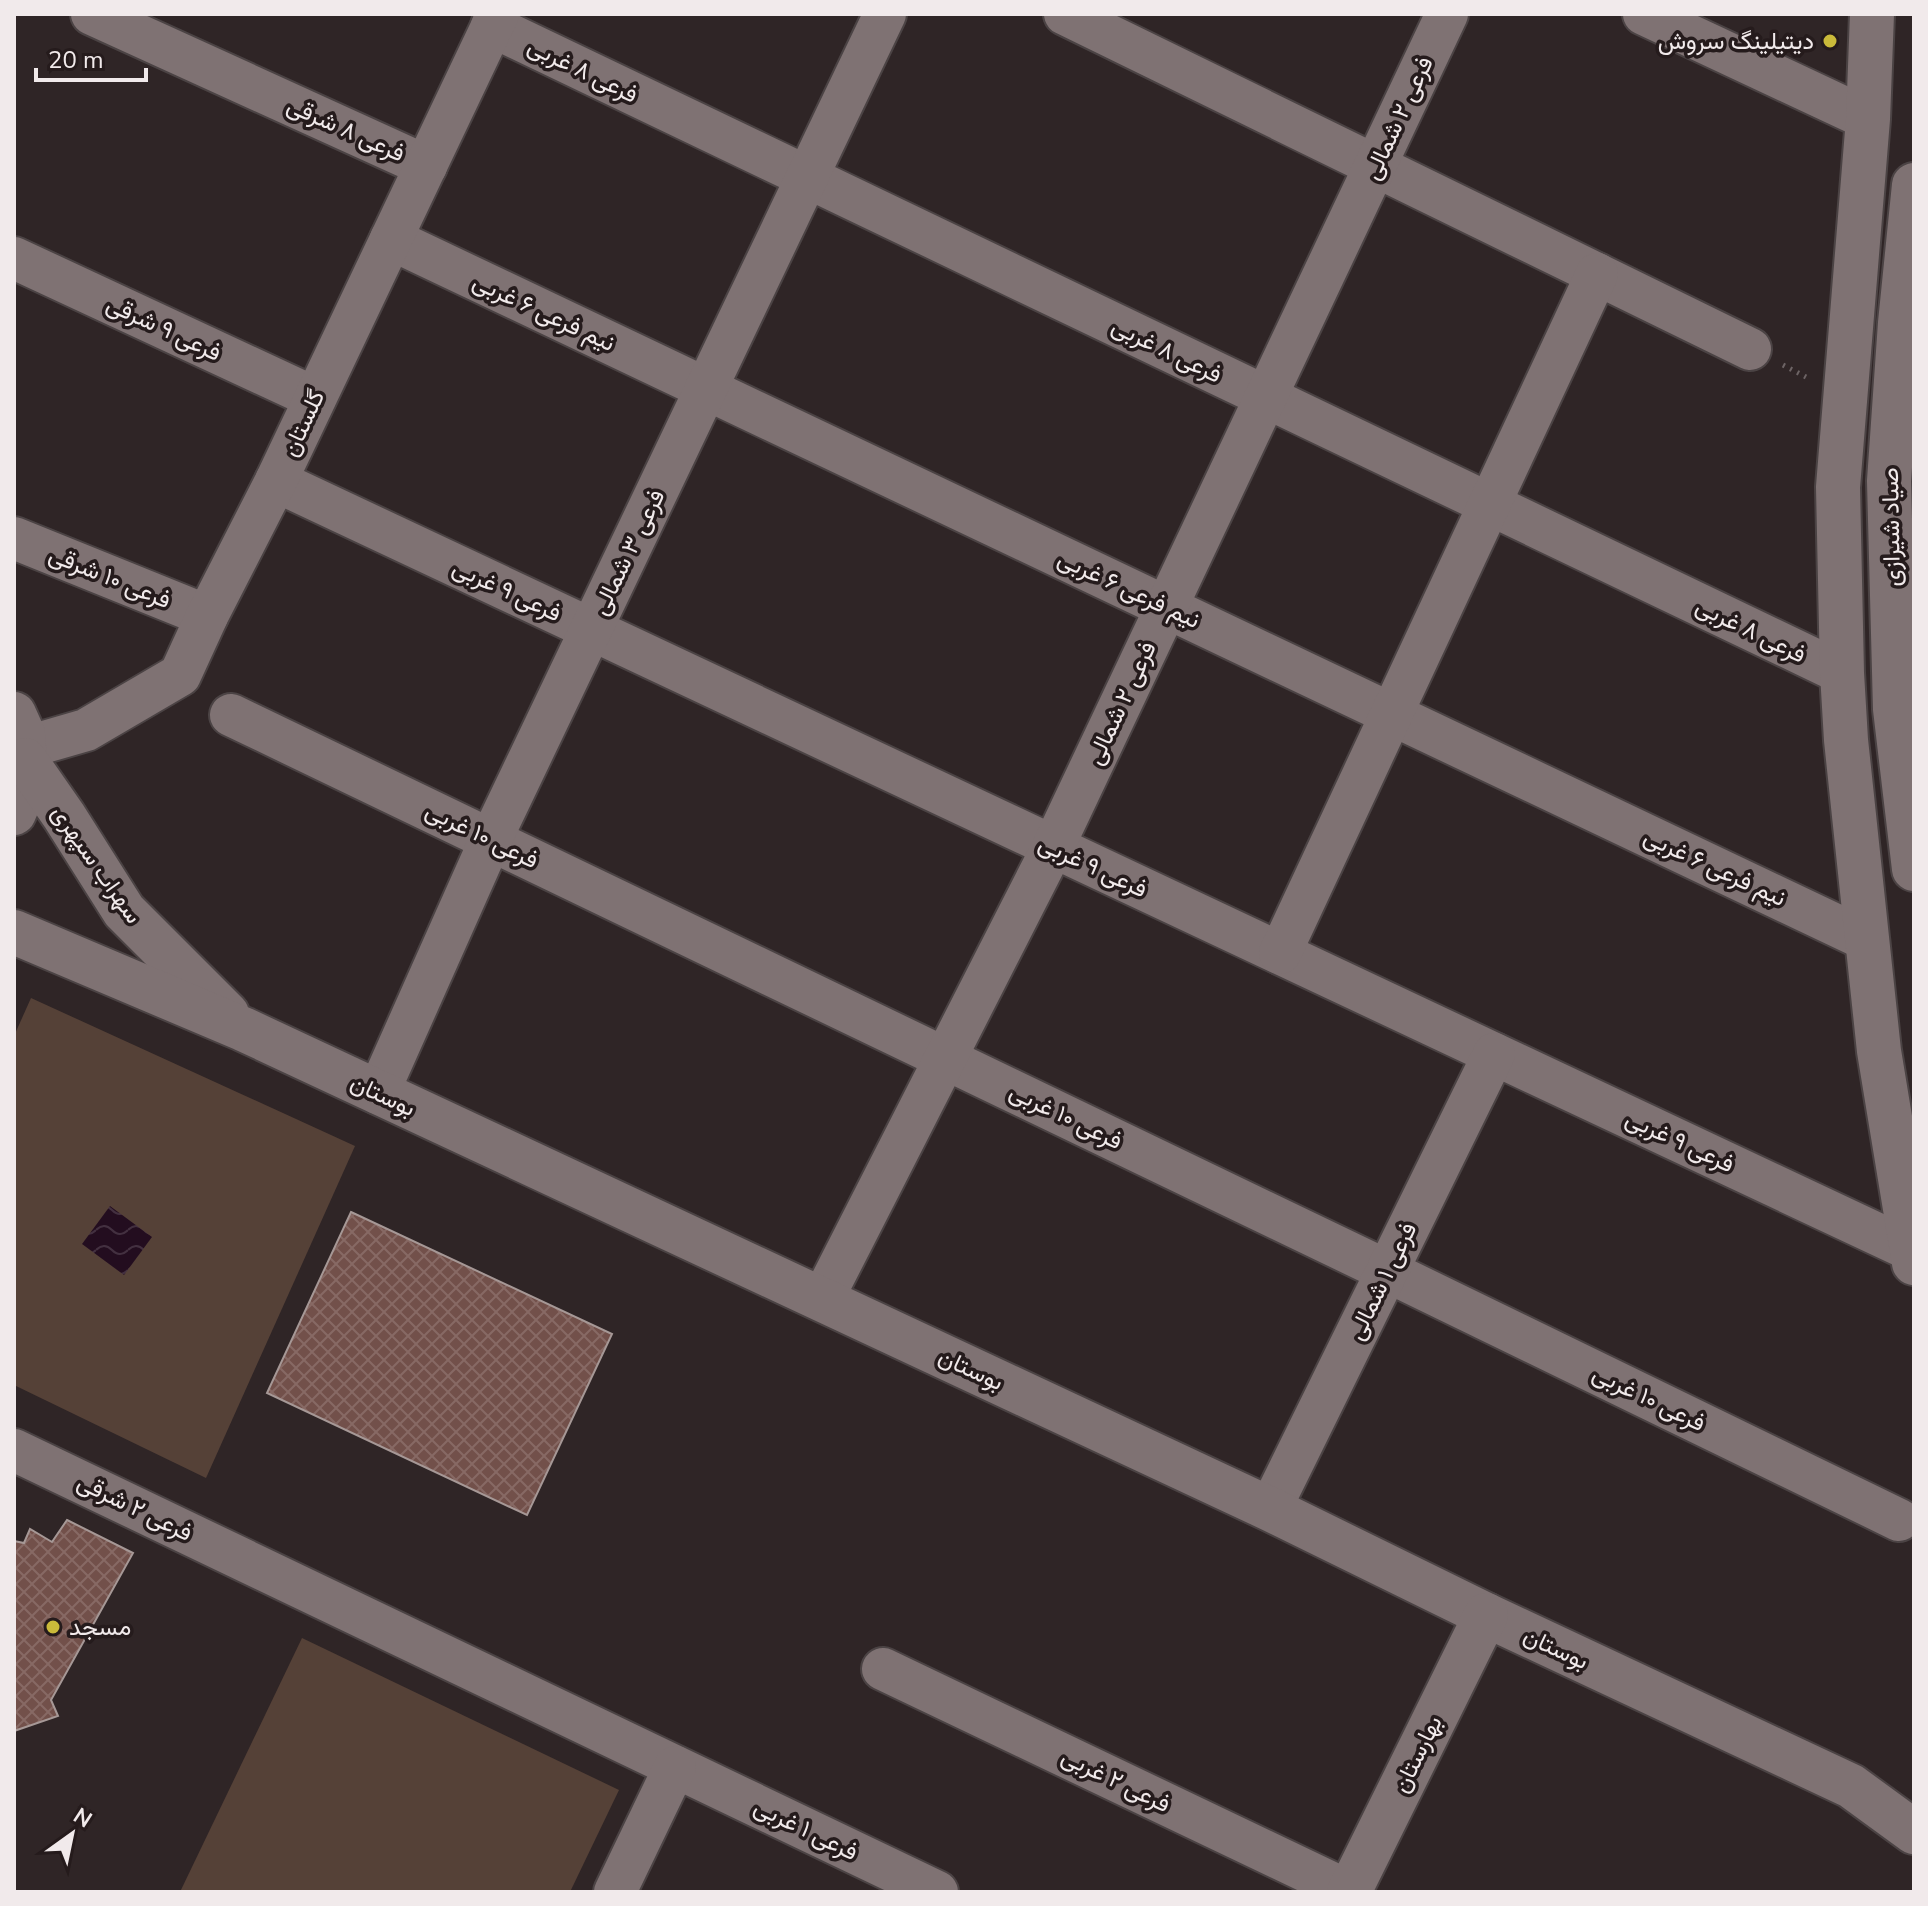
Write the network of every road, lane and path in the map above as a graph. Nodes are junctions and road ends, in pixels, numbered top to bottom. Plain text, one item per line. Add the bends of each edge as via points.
1 (92, 14) edge
2 (885, 14) edge
3 (1065, 14) edge
4 (1447, 14) edge
5 (1644, 14) edge
6 (1872, 14) edge
7 (495, 20) edge
8 (1868, 119) junction
9 (1375, 165) junction
10 (426, 166) junction
11 (807, 178) junction
12 (1914, 185) edge
13 (391, 239) junction
14 (14, 258) edge
15 (1597, 274) junction
16 (1914, 328) edge
17 (1750, 349) joint
18 (1896, 383) junction
19 (706, 389) junction
20 (1265, 397) junction
21 (1846, 397) junction
22 (315, 398) junction
23 (276, 481) junction
24 (1489, 505) junction
25 (14, 538) edge
26 (1166, 607) junction
27 (207, 616) junction
28 (591, 630) junction
29 (1842, 673) junction
30 (14, 691) edge
31 (1393, 714) junction
32 (231, 715) dead end
33 (22, 739) edge
34 (14, 813) edge
35 (491, 839) junction
36 (1053, 847) junction
37 (1914, 869) edge
38 (14, 932) edge
39 (1867, 940) junction
40 (1280, 953) junction
41 (243, 1029) junction
42 (1494, 1054) junction
43 (945, 1058) junction
44 (378, 1093) junction
45 (1912, 1256) edge
46 (1387, 1271) junction
47 (822, 1300) junction
48 (14, 1450) edge
49 (1270, 1509) junction
50 (1899, 1520) dead end
51 (1486, 1615) junction
52 (883, 1669) dead end
53 (675, 1767) junction
54 (1851, 1786) junction
55 (1914, 1801) edge
56 (1914, 1832) edge
57 (615, 1892) edge
58 (937, 1892) edge
59 (1349, 1892) edge

1 - 10 street, فرعی ۸ شرقی
2 - 11 street, فرعی ۳ شمالی
3 - 9 street
4 - 9 street, فرعی ۲ شمالی
5 - 8 street
6 - 8 main road
7 - 10 street, گلستان
7 - 11 street, فرعی ۸ غربی
8 - 21 main road
9 - 15 street
9 - 20 street, فرعی ۲ شمالی
10 - 13 street, گلستان
11 - 19 street, فرعی ۳ شمالی
11 - 20 street, فرعی ۸ غربی
12 - 18 main road, صیاد شیرازی
13 - 19 street, نیم فرعی ۶ غربی
13 - 22 street, گلستان
14 - 22 street, فرعی ۹ شرقی
15 - 17 street
15 - 24 street
16 - 18 main road
17 - 21 path
18 - 37 main road, صیاد شیرازی via 1889,481 1895,709
19 - 26 street, نیم فرعی ۶ غربی
19 - 28 street, فرعی ۳ شمالی
20 - 24 street, فرعی ۸ غربی
20 - 26 street, فرعی ۲ شمالی
21 - 29 main road via 1838,487
22 - 23 street, گلستان
23 - 27 street, گلستان
23 - 28 street, فرعی ۹ غربی
24 - 29 street, فرعی ۸ غربی
24 - 31 street
25 - 27 street, فرعی ۱۰ شرقی
26 - 31 street, نیم فرعی ۶ غربی
26 - 36 street, فرعی ۲ شمالی
27 - 33 street, گلستان via 180,675 86,730
28 - 35 street, فرعی ۳ شمالی
28 - 36 street, فرعی ۹ غربی
29 - 39 main road
30 - 33 main road, سهراب سپهری
31 - 39 street, نیم فرعی ۶ غربی
31 - 40 street
32 - 35 street, فرعی ۱۰ غربی
33 - 34 main road, سهراب سپهری via 27,783
33 - 41 main road, سهراب سپهری via 124,911
35 - 43 street, فرعی ۱۰ غربی
35 - 44 street, فرعی ۳ شمالی
36 - 40 street, فرعی ۹ غربی
36 - 43 street, فرعی ۲ شمالی
38 - 41 main road, بوستان
39 - 45 main road
40 - 42 street, فرعی ۹ غربی
41 - 44 main road, بوستان
42 - 45 street, فرعی ۹ غربی
42 - 46 street, فرعی ۱ شمالی
43 - 46 street, فرعی ۱۰ غربی
43 - 47 street, فرعی ۲ شمالی
44 - 47 main road, بوستان
46 - 49 street, فرعی ۱ شمالی
46 - 50 street, فرعی ۱۰ غربی
47 - 49 main road, بوستان
48 - 53 street, فرعی ۲ شرقی
49 - 51 main road, بوستان
51 - 54 main road, بوستان
51 - 59 main road, بهارستان
52 - 59 street, فرعی ۲ غربی
53 - 57 street
53 - 58 street, فرعی ۱ غربی
54 - 55 main road
54 - 56 main road, بوستان

